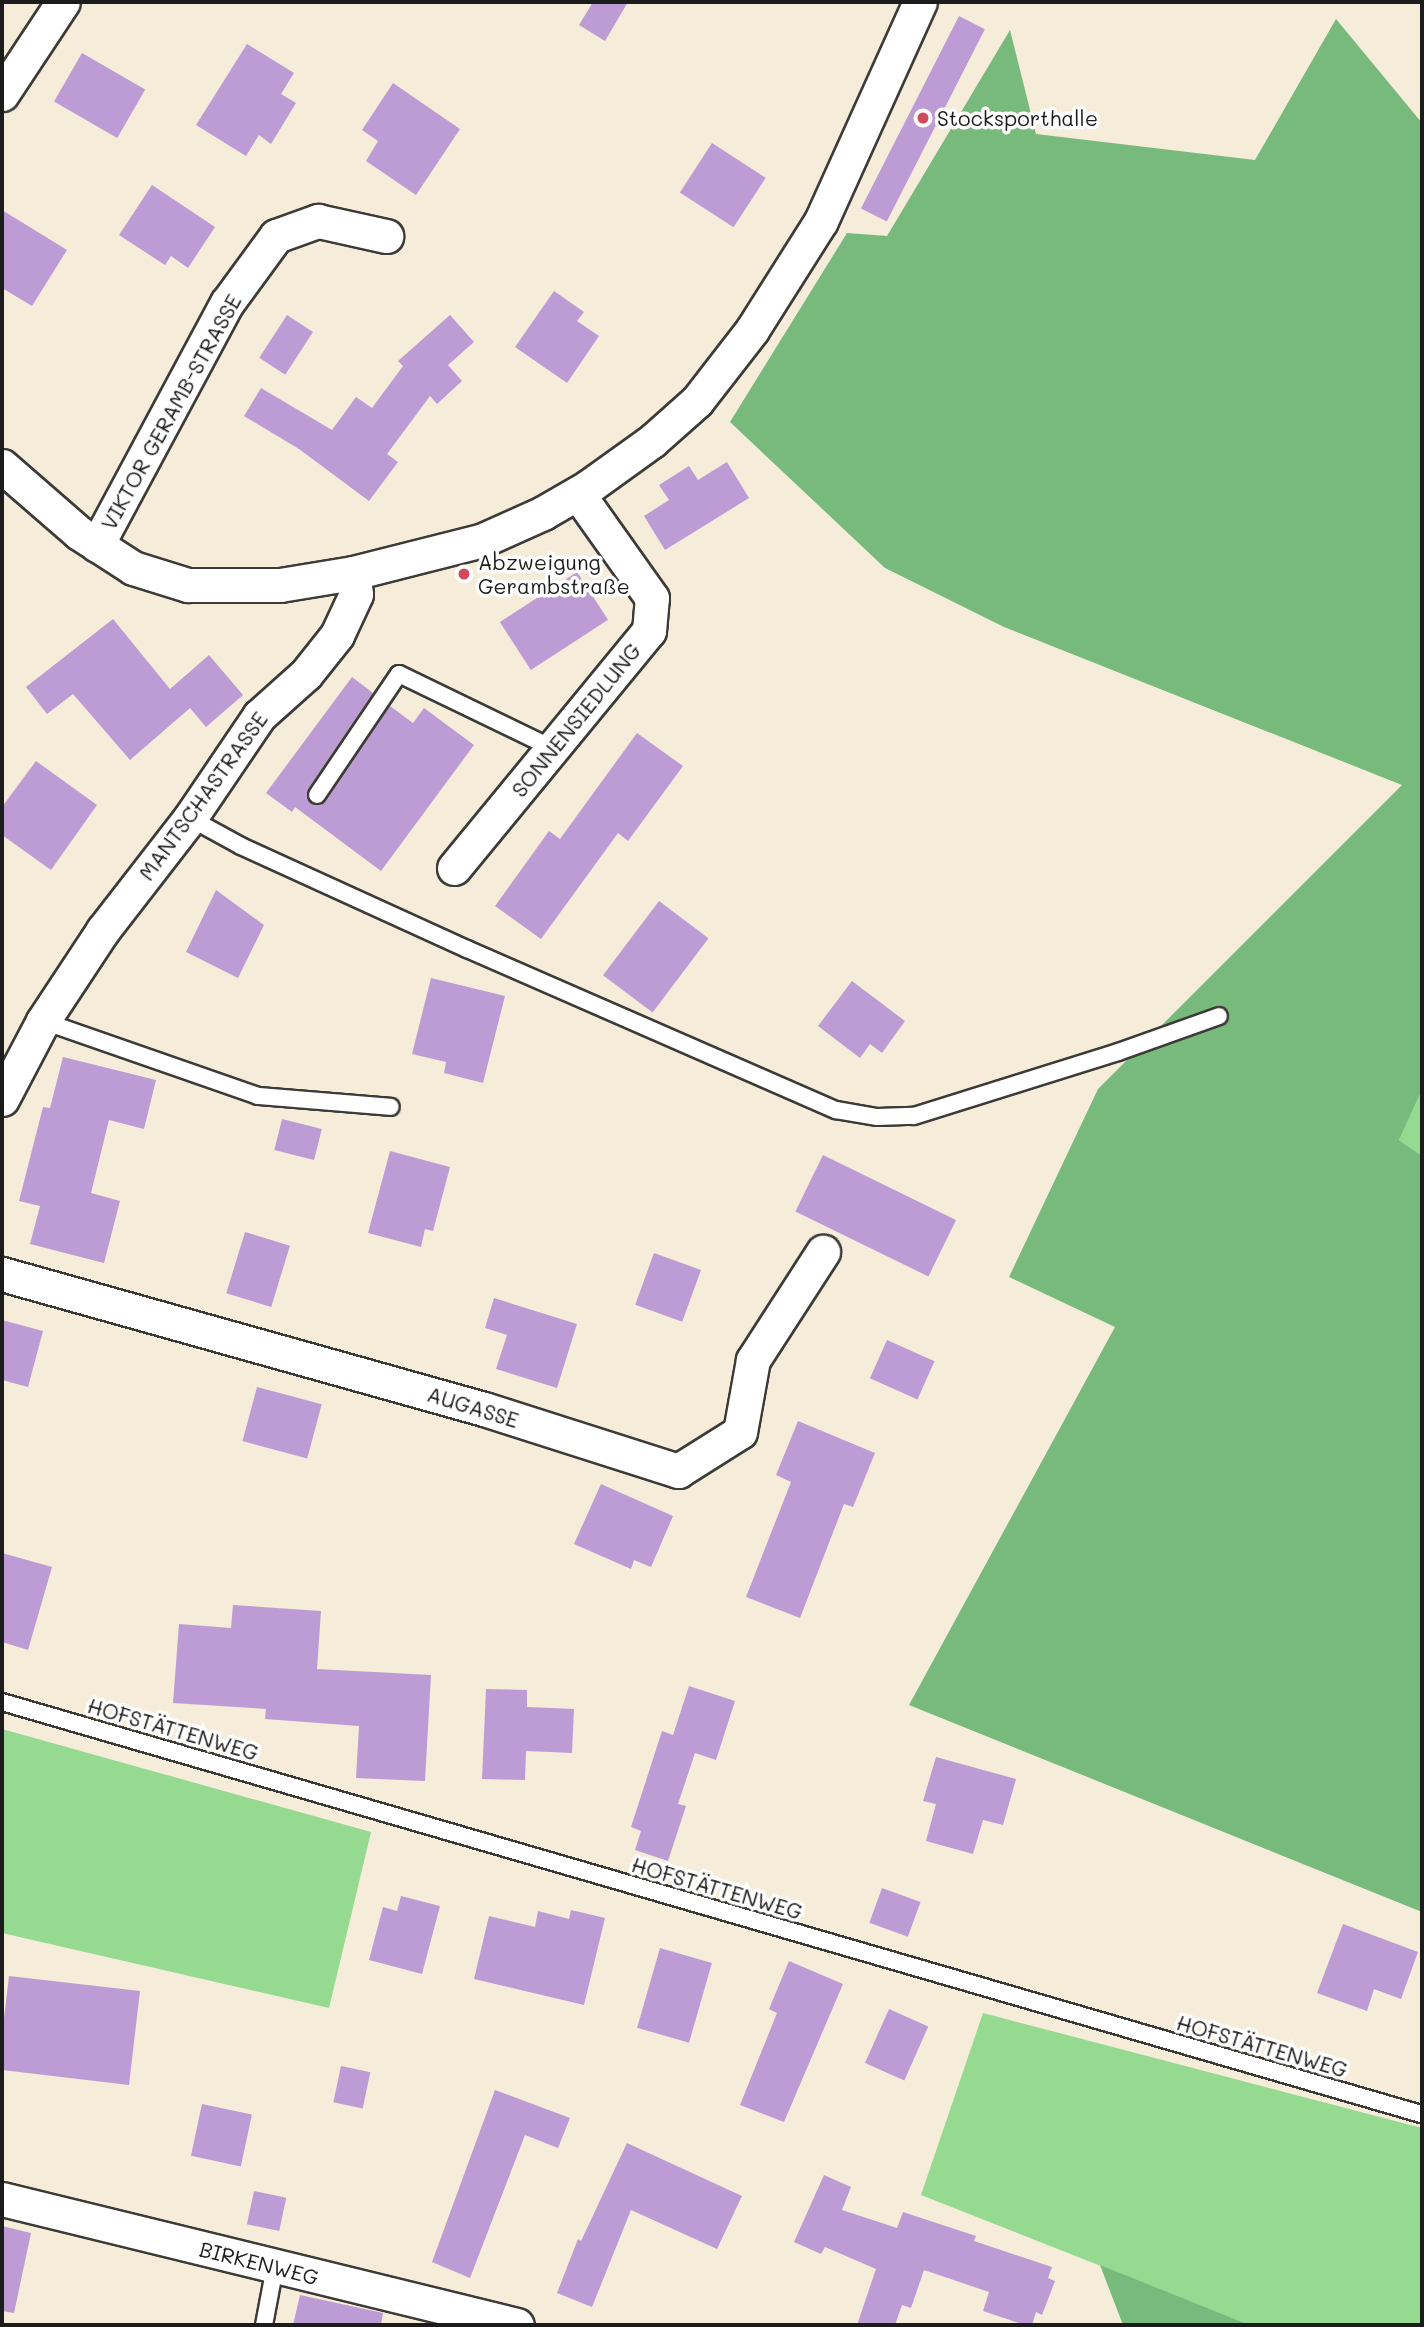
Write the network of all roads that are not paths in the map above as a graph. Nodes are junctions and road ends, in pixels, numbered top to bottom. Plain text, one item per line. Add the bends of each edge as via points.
1 (63, 2) edge
2 (920, 2) edge
3 (2, 94) edge
4 (386, 236) dead end
5 (2, 466) edge
6 (578, 494) junction
7 (97, 545) junction
8 (353, 573) junction
9 (554, 749) junction
10 (317, 795) dead end
11 (190, 818) junction
12 (454, 868) dead end
13 (1219, 1016) dead end
14 (43, 1021) junction
15 (2, 1099) edge
16 (391, 1107) dead end
17 (823, 1252) dead end
18 (2, 1274) edge
19 (2, 1702) edge
20 (1421, 2114) edge
21 (2, 2199) edge
22 (275, 2267) junction
23 (264, 2325) edge
24 (517, 2325) edge

1 - 3 street
2 - 6 street, VIKTOR GERAMB-STRASSE via 821,221 752,330 697,401 652,441
4 - 7 street, VIKTOR GERAMB-STRASSE via 318,221 276,236 227,303
5 - 7 street, VIKTOR GERAMB-STRASSE
6 - 8 street, VIKTOR GERAMB-STRASSE via 483,540
6 - 9 street, SONNENSIEDLUNG via 652,598 649,631
7 - 8 street, VIKTOR GERAMB-STRASSE via 133,568 188,585 280,585
8 - 11 street, MANTSCHASTRASSE via 356,594 337,635 306,674 259,716
9 - 10 lane via 399,674
9 - 12 street, SONNENSIEDLUNG
11 - 13 lane via 431,933 836,1110 877,1117 914,1116
11 - 14 street, MANTSCHASTRASSE via 103,930
14 - 15 street, MANTSCHASTRASSE
14 - 16 lane via 258,1096
17 - 18 street, AUGASSE via 753,1360 740,1432 678,1471 484,1409
19 - 20 lane, HOFSTÄTTENWEG
21 - 22 street, BIRKENWEG
22 - 23 lane
22 - 24 street, BIRKENWEG

